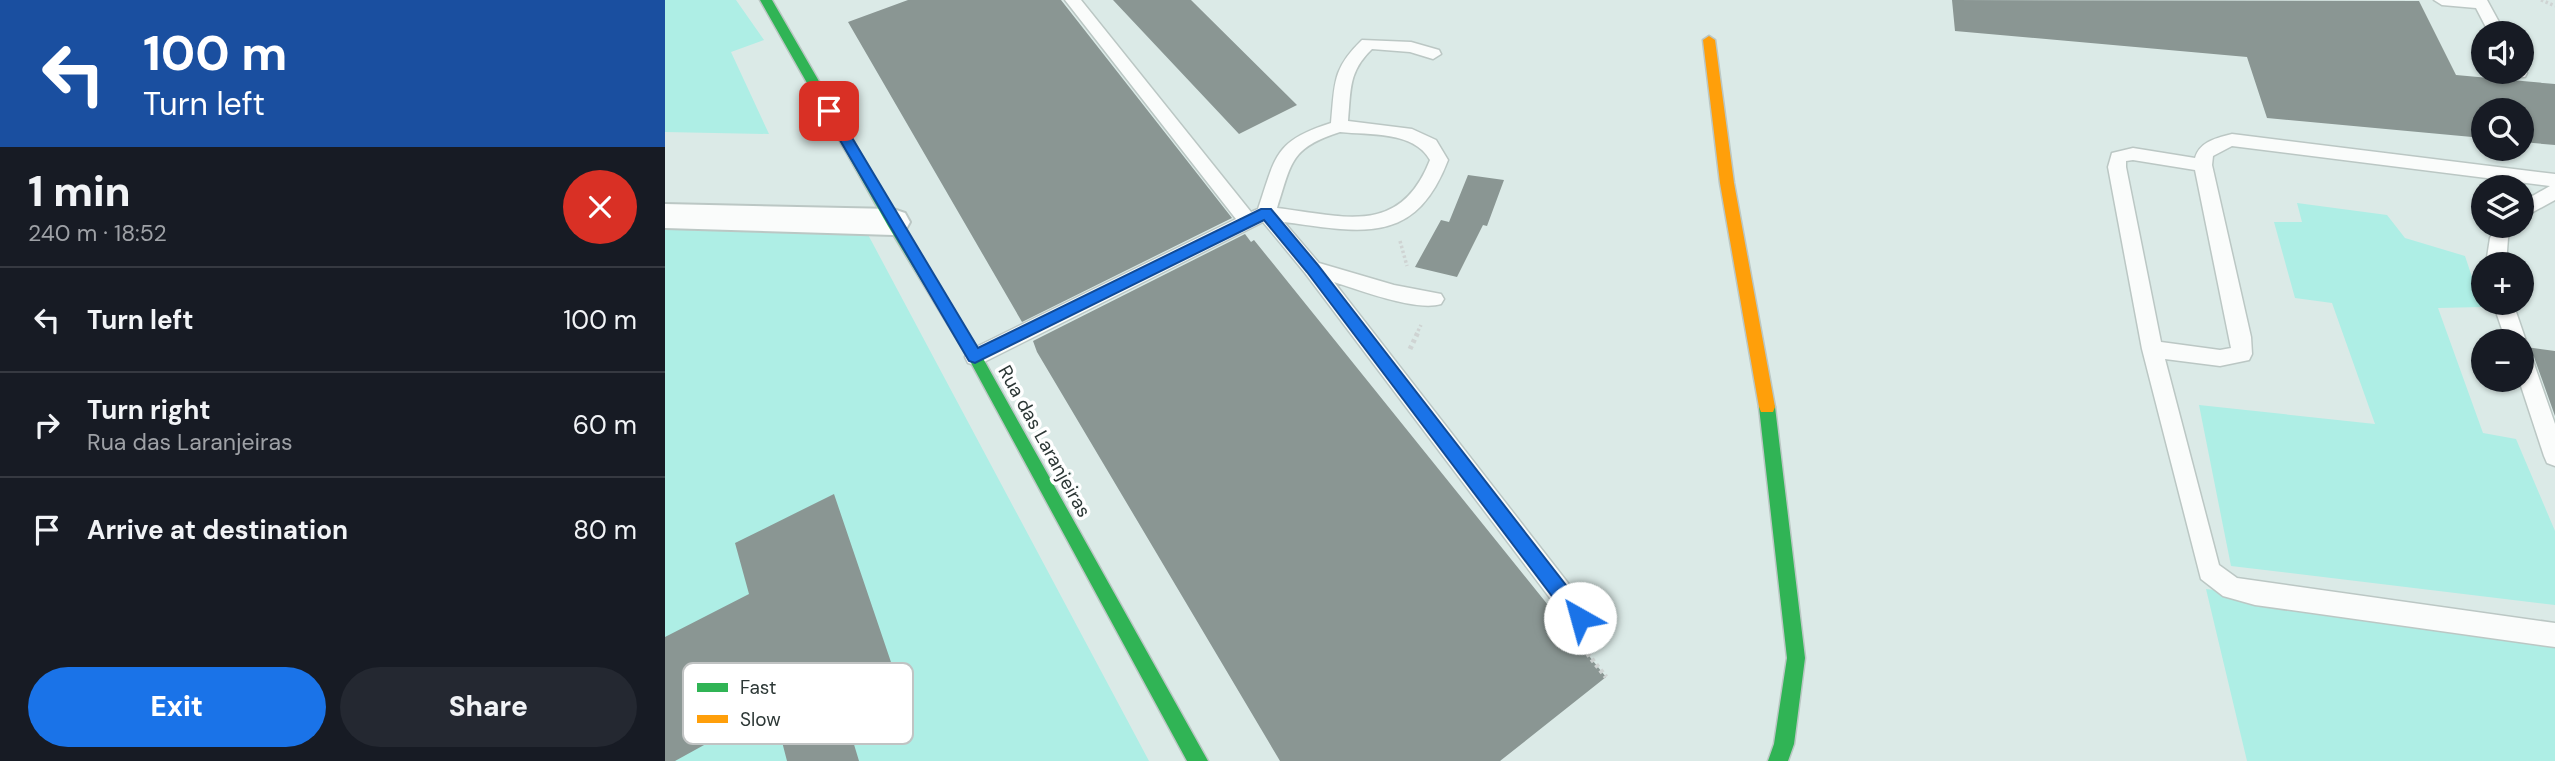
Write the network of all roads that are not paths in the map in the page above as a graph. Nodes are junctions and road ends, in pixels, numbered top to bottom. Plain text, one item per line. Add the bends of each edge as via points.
1 (766, 0) edge
2 (1073, 0) edge
3 (2442, 0) edge
4 (2480, 2) edge
5 (2490, 21) edge
6 (1709, 40) dead end
7 (1433, 54) dead end
8 (1339, 126) junction
9 (2203, 165) junction
10 (2555, 180) edge
11 (2555, 191) edge
12 (2534, 204) edge
13 (665, 216) edge
14 (1257, 217) junction
15 (893, 222) junction
16 (1312, 268) junction
17 (1424, 298) road end
18 (2152, 349) junction
19 (975, 357) junction
20 (2533, 392) edge
21 (2555, 456) edge
22 (1580, 618) dead end
23 (2555, 635) edge
24 (1198, 761) edge
25 (1778, 761) edge

1 - 15 street, Rua das Laranjeiras
2 - 14 lane
3 - 4 lane
4 - 5 lane
6 - 25 street via 1727,183 1769,417 1796,658
7 - 8 lane via 1411,47 1368,44 1350,61 1344,77
8 - 14 lane via 1295,145
8 - 14 lane via 1406,133 1430,144 1439,160 1417,202 1394,216 1363,225
9 - 10 lane via 2204,153 2232,140
9 - 18 lane via 2133,154 2118,157
9 - 18 lane via 2242,354 2220,358
11 - 12 lane
13 - 15 street
14 - 16 lane
14 - 19 lane
15 - 19 street, Rua das Laranjeiras
16 - 17 lane
16 - 22 lane
18 - 23 lane via 2209,571 2231,588
19 - 24 street, Rua das Laranjeiras
20 - 21 lane

